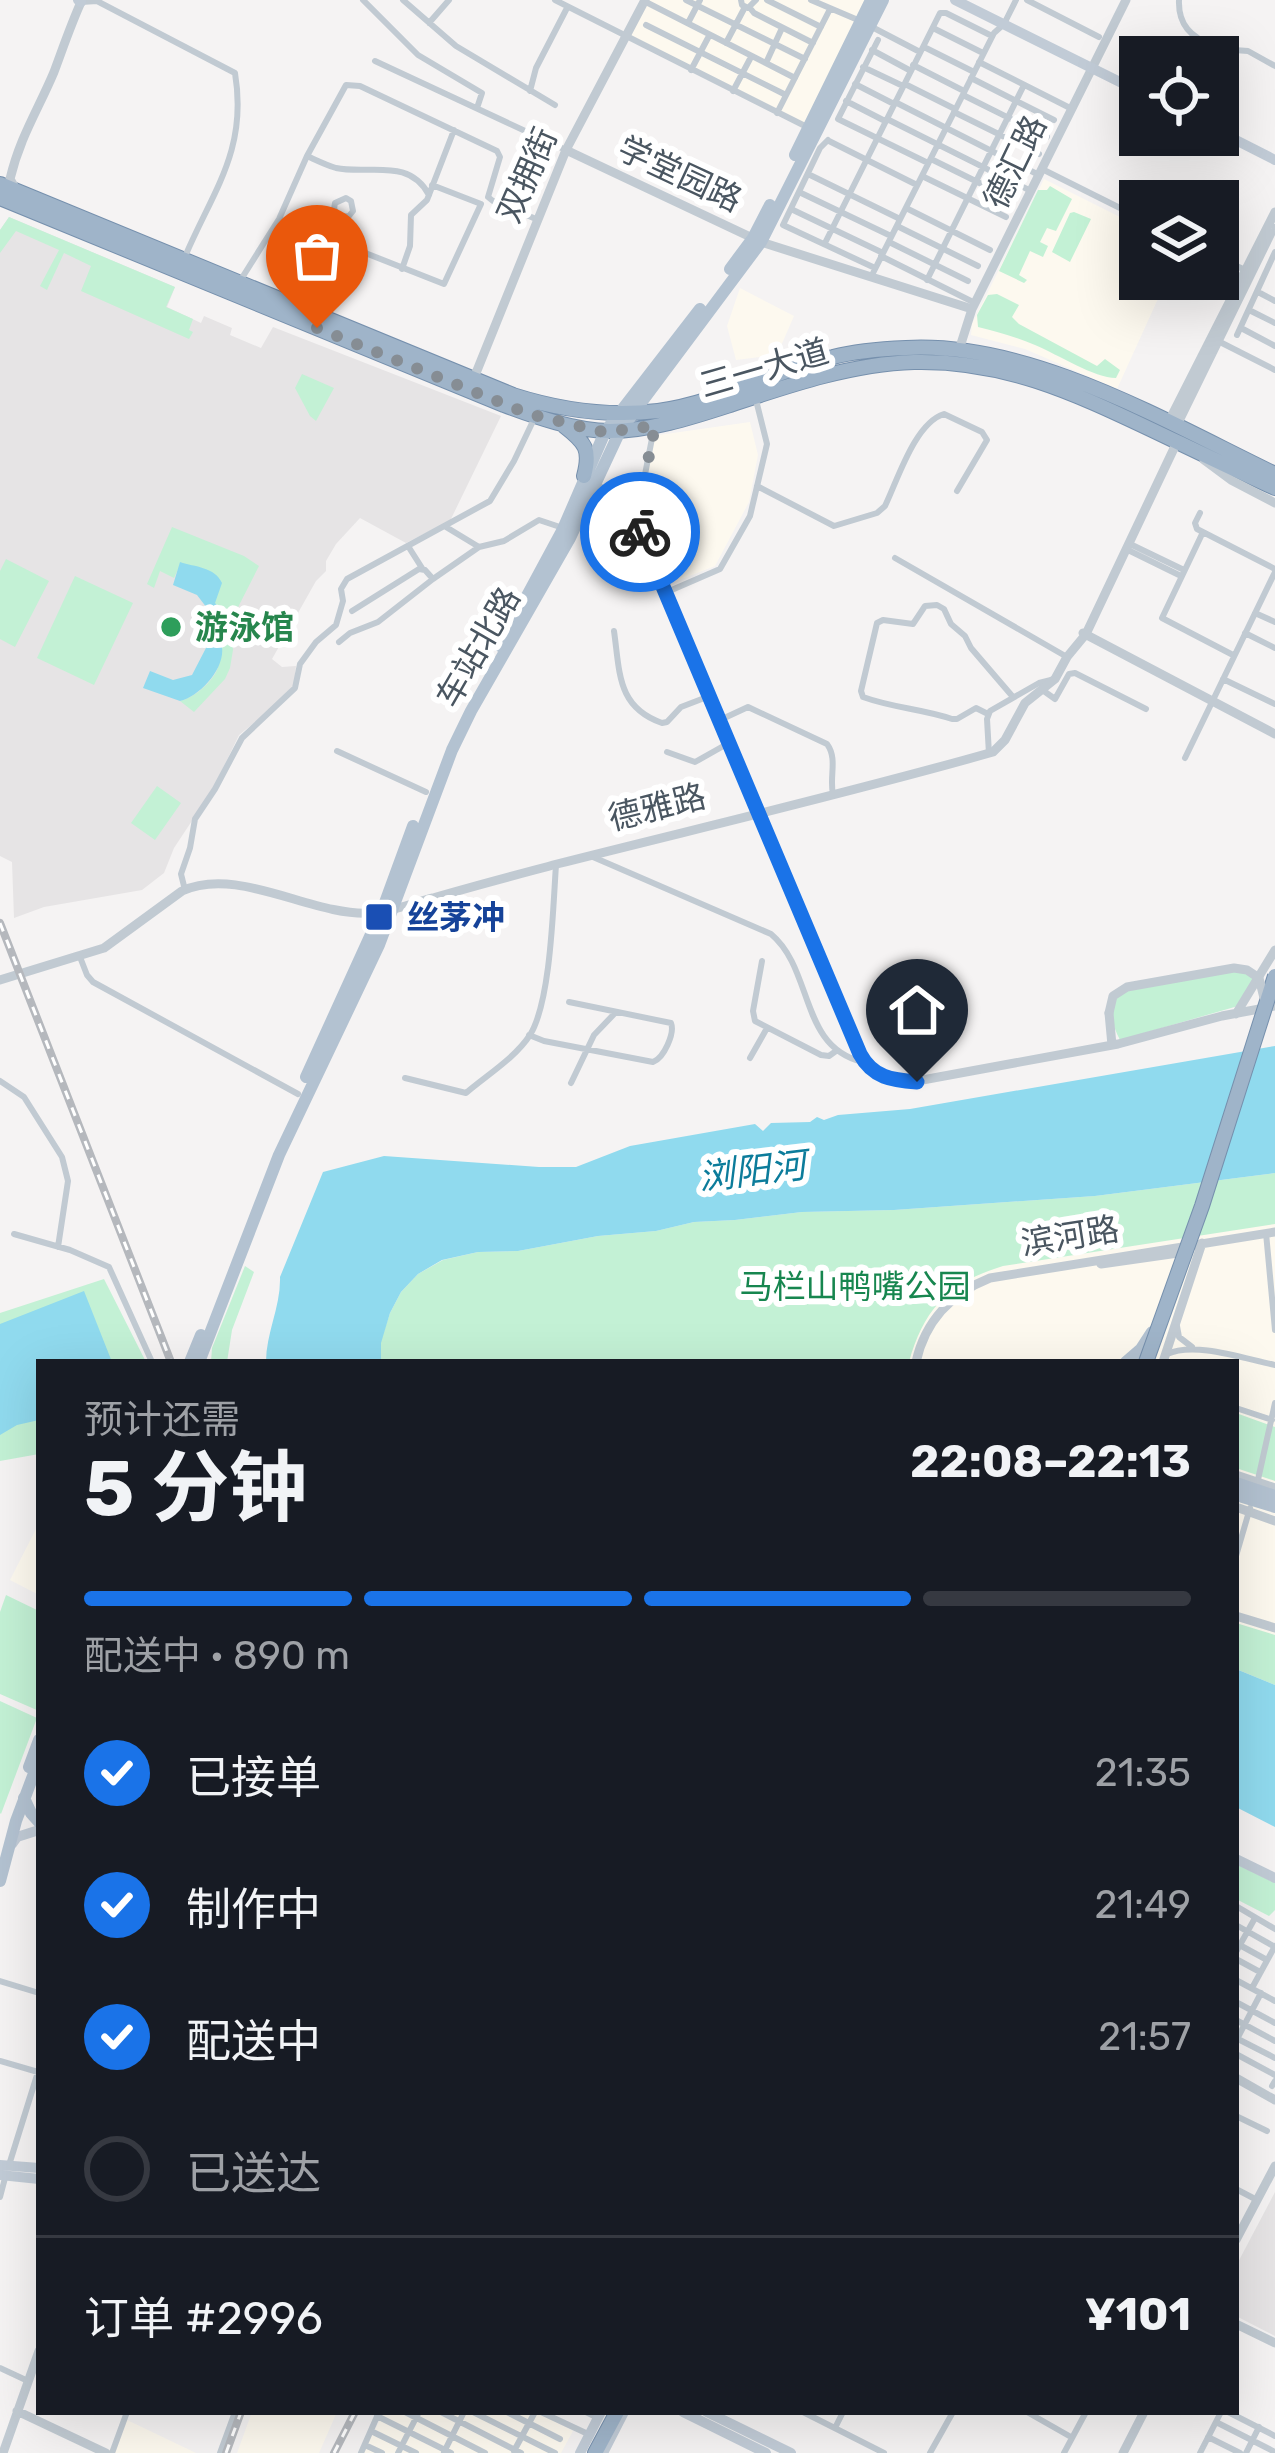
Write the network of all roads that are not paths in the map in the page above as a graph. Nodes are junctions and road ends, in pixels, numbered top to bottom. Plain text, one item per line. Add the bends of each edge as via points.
1 (80, 0) edge
2 (363, 0) edge
3 (403, 0) edge
4 (449, 0) edge
5 (555, 0) edge
6 (686, 0) edge
7 (729, 0) edge
8 (756, 0) edge
9 (766, 0) edge
10 (811, 0) edge
11 (872, 0) edge
12 (883, 0) edge
13 (955, 0) edge
14 (970, 0) edge
15 (1016, 0) edge
16 (1027, 0) edge
17 (1126, 0) edge
18 (1179, 0) edge
19 (644, 1) edge
20 (698, 3) edge
21 (744, 4) edge
22 (567, 5) edge
23 (830, 9) junction
24 (1006, 21) junction
25 (428, 23) junction
26 (688, 23) junction
27 (866, 23) junction
28 (646, 25) dead end
29 (735, 25) junction
30 (821, 27) junction
31 (782, 28) junction
32 (932, 28) junction
33 (710, 34) junction
34 (992, 36) junction
35 (1193, 36) edge
36 (1099, 37) dead end
37 (626, 38) junction
38 (878, 40) dead end
39 (726, 43) junction
40 (813, 43) junction
41 (775, 44) junction
42 (921, 49) junction
43 (872, 50) junction
44 (1239, 51) edge
45 (700, 52) junction
46 (983, 53) junction
47 (751, 56) junction
48 (805, 59) junction
49 (375, 61) dead end
50 (979, 62) junction
51 (766, 63) junction
52 (1094, 65) junction
53 (1275, 66) edge
54 (863, 68) junction
55 (912, 68) junction
56 (691, 70) junction
57 (742, 74) junction
58 (973, 75) junction
59 (795, 78) junction
60 (1119, 78) edge
61 (854, 84) junction
62 (903, 85) junction
63 (1024, 85) junction
64 (530, 91) junction
65 (734, 91) junction
66 (964, 93) junction
67 (786, 95) junction
68 (846, 101) junction
69 (1016, 101) junction
70 (894, 103) junction
71 (556, 105) dead end
72 (477, 108) junction
73 (1072, 109) junction
74 (955, 111) junction
75 (778, 113) junction
76 (1008, 118) junction
77 (886, 120) junction
78 (1054, 120) dead end
79 (946, 128) junction
80 (454, 130) junction
81 (817, 134) junction
82 (1000, 134) junction
83 (1047, 137) dead end
84 (877, 139) junction
85 (1239, 139) edge
86 (938, 144) junction
87 (566, 150) junction
88 (992, 151) junction
89 (1039, 154) dead end
90 (307, 156) junction
91 (1274, 157) edge
92 (866, 160) junction
93 (929, 161) junction
94 (983, 167) junction
95 (1041, 172) junction
96 (808, 174) junction
97 (922, 176) junction
98 (976, 182) junction
99 (0, 183) edge
100 (432, 185) junction
101 (917, 185) junction
102 (19, 191) junction
103 (1031, 191) junction
104 (799, 192) junction
105 (849, 194) junction
106 (429, 195) junction
107 (968, 198) junction
108 (0, 200) edge
109 (1014, 200) dead end
110 (486, 202) junction
111 (906, 208) junction
112 (1119, 208) edge
113 (790, 209) junction
114 (840, 212) junction
115 (1275, 212) edge
116 (340, 217) dead end
117 (1006, 217) dead end
118 (279, 219) junction
119 (536, 219) junction
120 (898, 223) junction
121 (1275, 227) edge
122 (832, 229) junction
123 (952, 231) junction
124 (890, 239) junction
125 (330, 240) junction
126 (757, 240) junction
127 (825, 243) dead end
128 (943, 249) junction
129 (990, 250) dead end
130 (1275, 254) edge
131 (882, 255) junction
132 (184, 259) junction
133 (935, 265) junction
134 (978, 266) dead end
135 (1239, 267) edge
136 (402, 268) junction
137 (1245, 270) junction
138 (873, 273) junction
139 (1271, 276) edge
140 (928, 280) junction
141 (239, 281) junction
142 (968, 281) dead end
143 (1258, 292) junction
144 (1275, 301) edge
145 (973, 306) junction
146 (303, 308) junction
147 (1249, 310) junction
148 (1275, 323) edge
149 (1218, 341) junction
150 (1275, 346) edge
151 (959, 350) junction
152 (1275, 370) edge
153 (474, 378) junction
154 (1052, 379) junction
155 (754, 397) junction
156 (625, 413) junction
157 (536, 416) junction
158 (555, 421) junction
159 (655, 426) junction
160 (612, 431) junction
161 (1177, 436) junction
162 (1275, 470) edge
163 (589, 480) junction
164 (758, 486) junction
165 (1275, 488) edge
166 (957, 491) dead end
167 (1275, 503) edge
168 (1199, 513) dead end
169 (635, 525) junction
170 (445, 527) junction
171 (563, 529) junction
172 (1203, 532) junction
173 (1125, 545) junction
174 (408, 546) junction
175 (479, 547) junction
176 (895, 558) dead end
177 (422, 568) junction
178 (1275, 570) edge
179 (1182, 573) junction
180 (433, 579) junction
181 (667, 592) junction
182 (352, 611) dead end
183 (1255, 613) junction
184 (1275, 622) edge
185 (614, 631) dead end
186 (1245, 633) junction
187 (1084, 634) junction
188 (339, 642) dead end
189 (1275, 648) edge
190 (1066, 656) junction
191 (1234, 656) junction
192 (1223, 679) junction
193 (1046, 683) junction
194 (1275, 691) edge
195 (711, 696) junction
196 (1013, 697) junction
197 (1212, 702) junction
198 (1272, 703) edge
199 (1146, 710) dead end
200 (988, 714) junction
201 (721, 719) junction
202 (1275, 734) edge
203 (730, 742) junction
204 (337, 751) dead end
205 (667, 752) dead end
206 (989, 752) junction
207 (1186, 758) dead end
208 (426, 792) junction
209 (833, 794) junction
210 (760, 813) junction
211 (590, 856) junction
212 (556, 865) junction
213 (184, 886) junction
214 (395, 886) junction
215 (412, 900) junction
216 (383, 909) junction
217 (1275, 950) edge
218 (80, 957) junction
219 (762, 961) dead end
220 (1275, 976) edge
221 (0, 979) edge
222 (569, 1002) dead end
223 (1271, 1009) edge
224 (616, 1012) junction
225 (1236, 1014) junction
226 (767, 1028) junction
227 (530, 1035) junction
228 (1112, 1045) junction
229 (586, 1049) junction
230 (836, 1051) junction
231 (750, 1058) dead end
232 (864, 1062) junction
233 (405, 1078) dead end
234 (0, 1081) edge
235 (572, 1083) dead end
236 (298, 1094) junction
237 (14, 1234) dead end
238 (1271, 1235) edge
239 (58, 1246) junction
240 (1196, 1247) junction
241 (1176, 1283) junction
242 (1177, 1325) junction
243 (1275, 1330) edge
244 (1196, 1349) junction
245 (151, 1359) edge
246 (196, 1359) edge
247 (920, 1359) edge
248 (1129, 1359) edge
249 (1157, 1359) edge
250 (1157, 1359) edge
251 (1157, 1359) edge
252 (1158, 1359) edge
253 (1159, 1359) edge
254 (1275, 1364) edge
255 (1275, 1403) edge
256 (1239, 1409) edge
257 (1274, 1421) edge
258 (1257, 1482) junction
259 (1239, 1490) edge
260 (1239, 1492) edge
261 (1239, 1496) edge
262 (1275, 1504) edge
263 (1249, 1512) junction
264 (1239, 1546) edge
265 (1239, 1614) edge
266 (1275, 1626) edge
267 (36, 1750) edge
268 (36, 1768) edge
269 (24, 1798) junction
270 (15, 1818) junction
271 (36, 1821) edge
272 (36, 1825) edge
273 (36, 1828) edge
274 (5, 1851) edge
275 (1239, 1857) edge
276 (1275, 1875) edge
277 (0, 1880) edge
278 (1239, 1908) edge
279 (1255, 1917) junction
280 (1239, 1927) edge
281 (1275, 1929) edge
282 (1247, 1932) junction
283 (1239, 1946) edge
284 (1275, 1946) edge
285 (1239, 1951) edge
286 (1239, 1952) edge
287 (1268, 1960) junction
288 (1260, 1972) junction
289 (0, 1981) edge
290 (1239, 1982) edge
291 (1252, 1988) junction
292 (36, 1992) edge
293 (1261, 1994) junction
294 (1275, 2000) edge
295 (1239, 2004) edge
296 (1252, 2011) junction
297 (1239, 2022) edge
298 (1275, 2023) edge
299 (1245, 2025) junction
300 (1239, 2034) edge
301 (1239, 2040) edge
302 (1275, 2041) edge
303 (1239, 2056) edge
304 (1275, 2058) edge
305 (0, 2061) edge
306 (36, 2071) edge
307 (36, 2078) edge
308 (1239, 2080) edge
309 (1274, 2080) edge
310 (1275, 2100) edge
311 (1239, 2117) edge
312 (1267, 2131) dead end
313 (1275, 2166) edge
314 (36, 2168) edge
315 (4, 2170) edge
316 (36, 2178) edge
317 (1239, 2191) edge
318 (0, 2197) edge
319 (1257, 2200) junction
320 (1239, 2234) edge
321 (1239, 2328) edge
322 (1275, 2345) edge
323 (36, 2359) edge
324 (0, 2368) edge
325 (28, 2381) junction
326 (17, 2411) junction
327 (126, 2415) edge
328 (234, 2415) edge
329 (378, 2415) edge
330 (380, 2415) edge
331 (417, 2415) edge
332 (447, 2415) edge
333 (463, 2415) edge
334 (479, 2415) edge
335 (513, 2415) edge
336 (536, 2415) edge
337 (545, 2415) edge
338 (604, 2415) edge
339 (605, 2415) edge
340 (689, 2415) edge
341 (713, 2415) edge
342 (809, 2415) edge
343 (842, 2415) edge
344 (951, 2415) edge
345 (1032, 2415) edge
346 (1084, 2415) edge
347 (1142, 2415) edge
348 (1222, 2415) edge
349 (1231, 2415) edge
350 (460, 2421) junction
351 (1216, 2422) junction
352 (529, 2423) junction
353 (835, 2428) junction
354 (1259, 2428) junction
355 (371, 2431) junction
356 (409, 2432) junction
357 (588, 2434) junction
358 (522, 2436) junction
359 (1275, 2436) edge
360 (452, 2437) junction
361 (1071, 2437) junction
362 (1208, 2437) junction
363 (560, 2439) dead end
364 (1252, 2441) junction
365 (363, 2449) edge
366 (400, 2450) edge
367 (446, 2452) edge
368 (517, 2452) edge
369 (1275, 2452) edge
370 (3, 2453) edge
371 (109, 2453) edge
372 (220, 2453) edge
373 (382, 2453) edge
374 (416, 2453) edge
375 (484, 2453) edge
376 (555, 2453) edge
377 (592, 2453) edge
378 (766, 2453) edge
379 (791, 2453) edge
380 (884, 2453) edge
381 (930, 2453) edge
382 (1064, 2453) edge
383 (1123, 2453) edge
384 (1201, 2453) edge
385 (1243, 2453) edge

1 - 99 street
1 - 102 street via 20,143 10,179
1 - 132 street via 97,1 235,73 231,158
2 - 72 street via 418,55 482,93
3 - 25 street
4 - 25 street
5 - 22 street
6 - 20 street
7 - 21 street
8 - 21 street
9 - 30 street
10 - 23 street
11 - 27 main road, 车站北路
12 - 27 main road, 车站北路
13 - 24 main road
14 - 24 main road
15 - 24 street
16 - 36 street
17 - 52 street, 德汇路
18 - 35 street
19 - 26 street
19 - 37 street, 双拥街
20 - 26 street
20 - 29 street
21 - 29 street
21 - 31 street
22 - 37 street
22 - 64 street
23 - 27 street
23 - 30 street
24 - 34 street
24 - 52 main road
25 - 64 street
26 - 33 street
27 - 42 street
27 - 81 main road, 车站北路
28 - 45 street
29 - 39 street
29 - 41 street
30 - 40 street
31 - 40 street
31 - 41 street
32 - 34 street via 943,11
32 - 42 street
32 - 46 street
33 - 39 street
33 - 45 street
34 - 46 street
37 - 56 street
37 - 87 street, 双拥街
38 - 43 street
39 - 47 street
40 - 48 street
41 - 48 street
41 - 51 street
42 - 55 street
42 - 58 street
43 - 54 street
43 - 55 street
44 - 53 street
45 - 56 street
45 - 57 street
46 - 50 street
47 - 51 street
47 - 57 street
48 - 59 street
49 - 72 street, 学堂园路
50 - 58 street
50 - 63 street
51 - 59 street
52 - 60 main road
52 - 73 street, 德汇路
54 - 61 street
54 - 62 street
55 - 62 street
55 - 66 street
56 - 65 street
57 - 65 street
57 - 67 street
58 - 66 street
58 - 69 street
59 - 67 street
61 - 68 street
61 - 70 street
62 - 70 street
62 - 74 street
63 - 69 street
63 - 73 street
64 - 71 street
65 - 75 street
66 - 74 street
66 - 76 street
67 - 75 street
68 - 77 street
68 - 84 street via 838,119
69 - 76 street
69 - 78 street
70 - 77 street
70 - 79 street
72 - 87 street, 学堂园路
73 - 95 street, 德汇路
74 - 79 street
74 - 82 street
75 - 81 street
76 - 82 street
76 - 83 street
77 - 84 street
77 - 86 street
79 - 86 street
79 - 88 street
80 - 90 street via 346,85
80 - 100 street
80 - 110 street via 500,154
81 - 92 street
81 - 96 street
81 - 126 main road, 车站北路
82 - 88 street
82 - 89 street
84 - 92 street
84 - 93 street
85 - 91 main road
86 - 93 street
86 - 94 street
87 - 119 street, 双拥街
87 - 126 street, 学堂园路
88 - 94 street
88 - 95 street
90 - 106 street via 335,167 398,170
90 - 118 street
92 - 101 street
92 - 105 street
93 - 97 street
93 - 98 street
94 - 98 street
94 - 103 street
95 - 103 street, 德汇路
95 - 112 street
96 - 104 street
96 - 105 street
97 - 101 street
97 - 107 street
98 - 107 street
98 - 109 street
99 - 102 highway, 三一大道
100 - 106 street
100 - 110 street
101 - 111 street
102 - 132 highway, 三一大道
103 - 145 street, 德汇路
104 - 113 street
104 - 114 street
105 - 114 street
105 - 120 street
106 - 136 street via 411,215
107 - 117 street
107 - 123 street
108 - 157 highway, 三一大道
110 - 119 street
110 - 136 street via 444,284
111 - 120 street
111 - 123 street
113 - 122 street
113 - 138 street via 785,228
114 - 122 street
114 - 124 street
115 - 137 street
116 - 125 street
118 - 125 street
118 - 141 street
119 - 153 street, 双拥街
120 - 124 street
120 - 128 street
121 - 149 street
122 - 127 street
122 - 131 street
123 - 128 street
123 - 129 street
124 - 131 street
124 - 133 street
125 - 136 street
125 - 146 street
126 - 138 street, 学堂园路
126 - 156 main road, 车站北路
128 - 133 street
128 - 134 street
130 - 139 street
131 - 138 street
131 - 140 street
132 - 141 highway, 三一大道
133 - 140 street
133 - 142 street
135 - 137 street
137 - 161 street
138 - 145 street, 学堂园路
139 - 143 street
140 - 145 street
141 - 146 highway, 三一大道
143 - 144 street
143 - 147 street
145 - 151 street, 德汇路
146 - 153 highway, 三一大道
147 - 148 street
147 - 150 street via 1239,331
149 - 152 street
149 - 161 street
151 - 154 highway, 三一大道 via 1006,358
151 - 156 highway, 三一大道 via 834,356 701,402
153 - 156 highway, 三一大道 via 545,405
154 - 155 highway, 三一大道 via 914,362
154 - 161 highway, 三一大道
155 - 159 highway, 三一大道
155 - 164 street via 767,437
156 - 160 main road, 车站北路
157 - 158 highway, 三一大道
157 - 170 street via 490,501
158 - 160 highway, 三一大道
158 - 163 highway via 582,441
159 - 160 highway, 三一大道
159 - 169 street
160 - 163 main road, 车站北路
161 - 162 highway, 三一大道
161 - 165 highway, 三一大道
161 - 167 street
161 - 173 street
163 - 169 street via 617,498
163 - 171 main road, 车站北路
163 - 214 main road, 车站北路 via 570,538 470,711
164 - 166 street via 834,526 877,513 924,426 944,414 987,440
164 - 181 street via 720,569
168 - 172 street via 1195,525
169 - 181 street
170 - 174 street
170 - 175 street
171 - 175 street via 539,520
171 - 208 main road, 车站北路
172 - 178 street
172 - 179 street
173 - 179 street
173 - 187 street
174 - 177 street
174 - 213 street via 347,579 336,625 300,664 295,688 242,738 193,821
175 - 180 street
176 - 190 street
177 - 180 street
177 - 182 street
178 - 183 street
179 - 191 street via 1162,618
180 - 188 street
181 - 195 street
183 - 184 street
183 - 186 street
185 - 195 street via 623,689 638,712 662,724
186 - 189 street
186 - 191 street
187 - 190 street
187 - 197 street
190 - 193 street
191 - 192 street
192 - 197 street
192 - 198 street
193 - 196 street
193 - 199 street via 1055,699 1075,673
193 - 206 street
194 - 198 street
195 - 201 street
196 - 200 street
196 - 200 street via 938,605 925,606 913,624 877,623 863,697 952,718 974,709
197 - 202 street
197 - 207 street
200 - 206 street
201 - 203 street
201 - 209 street via 748,707 827,744
203 - 205 street via 695,762
203 - 210 street
204 - 208 street
206 - 209 street
208 - 214 main road, 车站北路
209 - 210 street
210 - 211 street, 德雅路
210 - 215 street, 德雅路
210 - 232 street
211 - 212 street, 德雅路
211 - 230 street via 770,934
212 - 216 street, 德雅路
212 - 227 street via 552,938
213 - 216 street, 德雅路 via 224,882 345,910
213 - 221 street, 德雅路 via 103,945
214 - 215 main road
214 - 216 main road, 车站北路
215 - 216 street, 德雅路
216 - 218 street, 德雅路 via 344,913 262,890 201,885
216 - 236 main road, 车站北路
216 - 246 main road, 车站北路 via 363,981 279,1155
217 - 225 street
218 - 221 street, 德雅路
218 - 236 street via 93,982
219 - 226 street via 753,1015
220 - 223 highway, bridge
222 - 224 street
223 - 225 street
223 - 228 street, bridge via 1259,978 1234,968 1127,987 1113,996
223 - 241 highway, bridge
223 - 249 highway, bridge
224 - 229 street
224 - 229 street via 673,1024 658,1062
225 - 228 street
226 - 230 street via 821,1055
226 - 231 street
227 - 229 street
227 - 233 street via 466,1093
228 - 232 street via 917,1082 886,1079
229 - 235 street
230 - 232 street
234 - 239 street via 24,1097 62,1156 68,1181
236 - 246 main road, 车站北路
237 - 239 street
238 - 240 street, 滨河路
238 - 243 street
239 - 245 street via 109,1267
240 - 242 street
240 - 247 street, 滨河路 via 987,1285 943,1316
240 - 251 street
241 - 248 main road, bridge via 1148,1340
241 - 250 highway, bridge
242 - 244 street via 1178,1337
242 - 252 street
244 - 253 street
244 - 254 street
255 - 257 street
256 - 257 street
257 - 258 street
258 - 259 street
258 - 262 street
258 - 263 street
260 - 262 main road, bridge
261 - 263 street
262 - 263 street
263 - 264 street
265 - 266 street
267 - 270 main road
268 - 269 main road
269 - 270 main road
269 - 271 main road
270 - 272 street
270 - 274 main road
273 - 274 main road
274 - 277 main road
275 - 276 main road
278 - 279 street
279 - 281 street
279 - 282 street
280 - 282 street
282 - 283 street
282 - 284 street
284 - 287 street
285 - 287 street
286 - 288 street
287 - 288 street
288 - 291 street
289 - 292 street
290 - 291 street
291 - 293 street
293 - 294 street
293 - 296 street
295 - 296 street
296 - 298 street
296 - 299 street
297 - 299 street
299 - 300 street
299 - 302 street
301 - 304 street
303 - 309 street
305 - 306 street
307 - 315 street
308 - 310 street
311 - 312 street
313 - 319 street
314 - 315 main road
315 - 316 main road
315 - 318 street
317 - 319 street
319 - 320 street
321 - 322 street
323 - 325 street
324 - 325 street
325 - 326 street
326 - 370 street
326 - 371 street
327 - 371 street
328 - 372 street
329 - 355 street
330 - 356 street
331 - 356 street
331 - 360 street
332 - 350 street
333 - 350 street
334 - 358 street
335 - 352 street
336 - 352 street
337 - 357 street
338 - 357 main road
339 - 377 highway
340 - 378 main road
341 - 379 main road
342 - 353 street
343 - 353 street
344 - 381 street
345 - 361 street
346 - 361 street
347 - 383 street
348 - 351 street
349 - 354 street
350 - 360 street
350 - 368 street
351 - 362 street
351 - 364 street
352 - 358 street
352 - 363 street
353 - 380 street
354 - 359 street
354 - 364 street
355 - 365 street
355 - 366 street
356 - 366 street
356 - 367 street
357 - 377 main road
358 - 368 street
358 - 376 street
360 - 367 street
360 - 375 street
361 - 382 street
362 - 384 street
362 - 385 street
364 - 369 street
364 - 385 street
365 - 373 street
366 - 374 street

